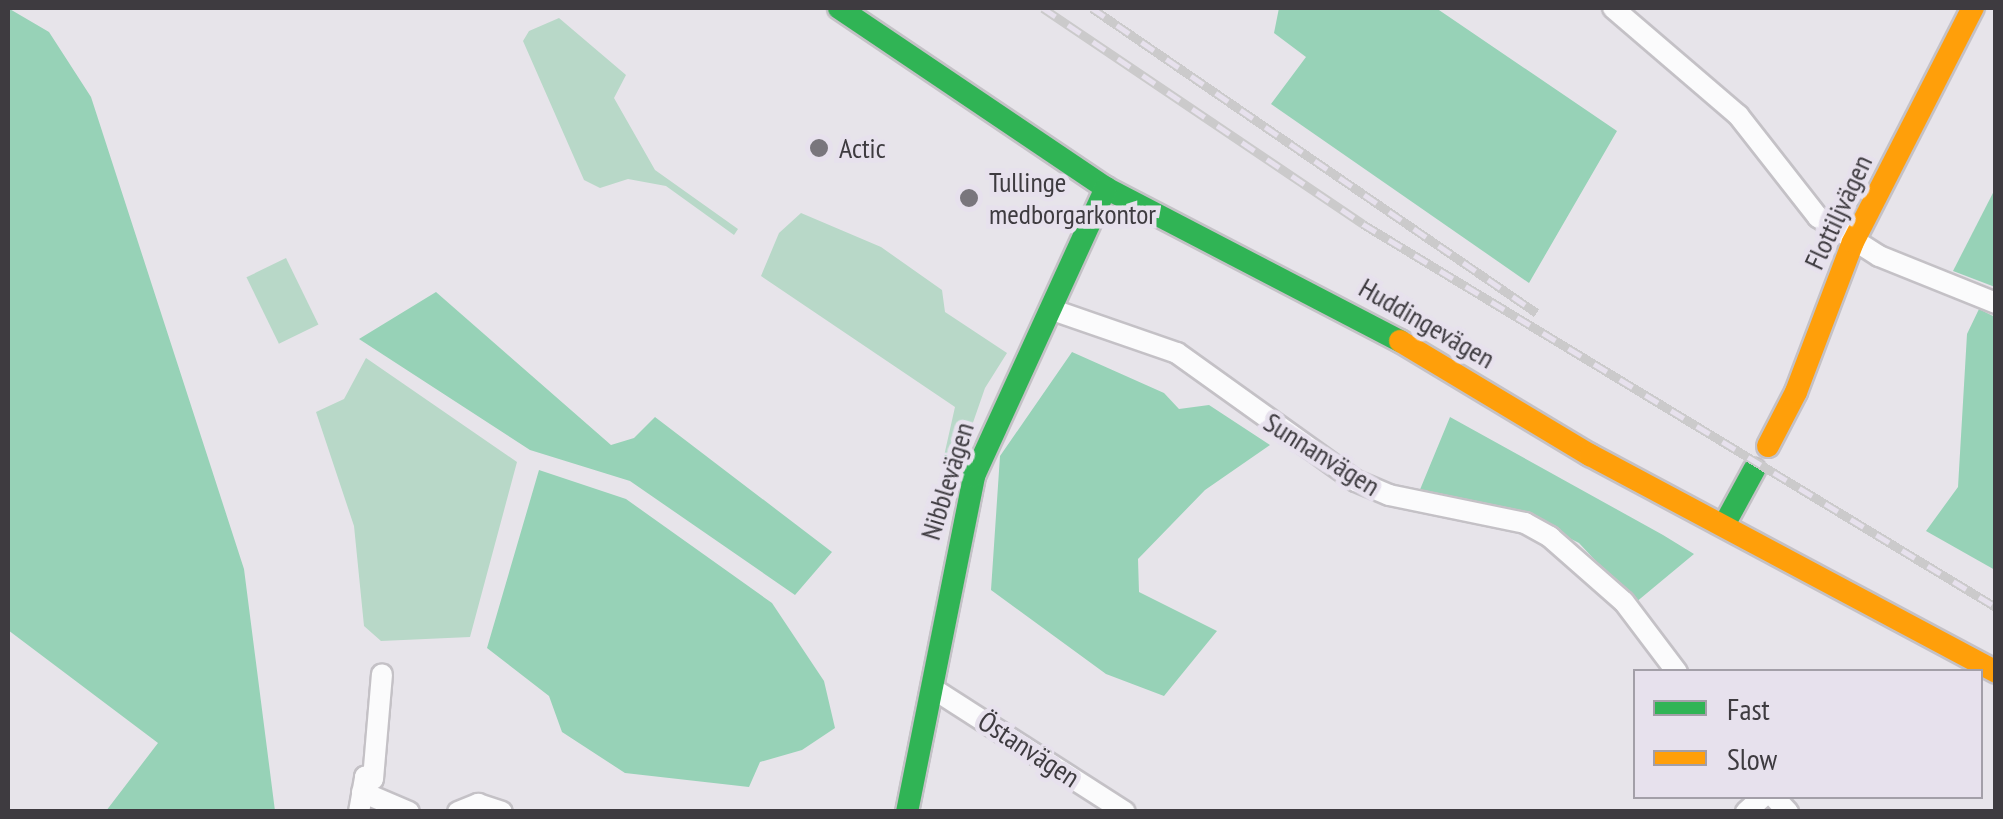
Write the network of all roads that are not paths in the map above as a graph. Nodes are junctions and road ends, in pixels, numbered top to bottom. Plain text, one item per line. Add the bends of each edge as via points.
1 (839, 8) edge
2 (1615, 8) edge
3 (1973, 8) edge
4 (1106, 188) junction
5 (1853, 242) junction
6 (1996, 303) edge
7 (1050, 309) junction
8 (1768, 446) dead end
9 (1754, 470) dead end
10 (1724, 525) junction
11 (1675, 669) edge
12 (1996, 672) edge
13 (382, 674) dead end
14 (932, 688) junction
15 (361, 802) edge
16 (410, 812) edge
17 (458, 812) edge
18 (502, 812) edge
19 (907, 812) edge
20 (1125, 812) edge

1 - 4 main road, Huddingevägen
2 - 5 street via 1738,114 1805,205
3 - 5 main road, Flottiljvägen
4 - 7 main road, Nibblevägen
4 - 10 main road, Huddingevägen via 1364,319 1590,456
5 - 6 street
5 - 8 main road, Flottiljvägen via 1796,392
7 - 11 street, Sunnanvägen via 1177,353 1356,481 1389,496 1525,523 1550,537 1624,602
7 - 14 main road, Nibblevägen via 974,476
9 - 10 main road
10 - 12 main road, Huddingevägen
13 - 15 street via 373,778 365,776
14 - 19 main road, Nibblevägen
14 - 20 street, Östanvägen
15 - 16 street
17 - 18 street via 478,804

